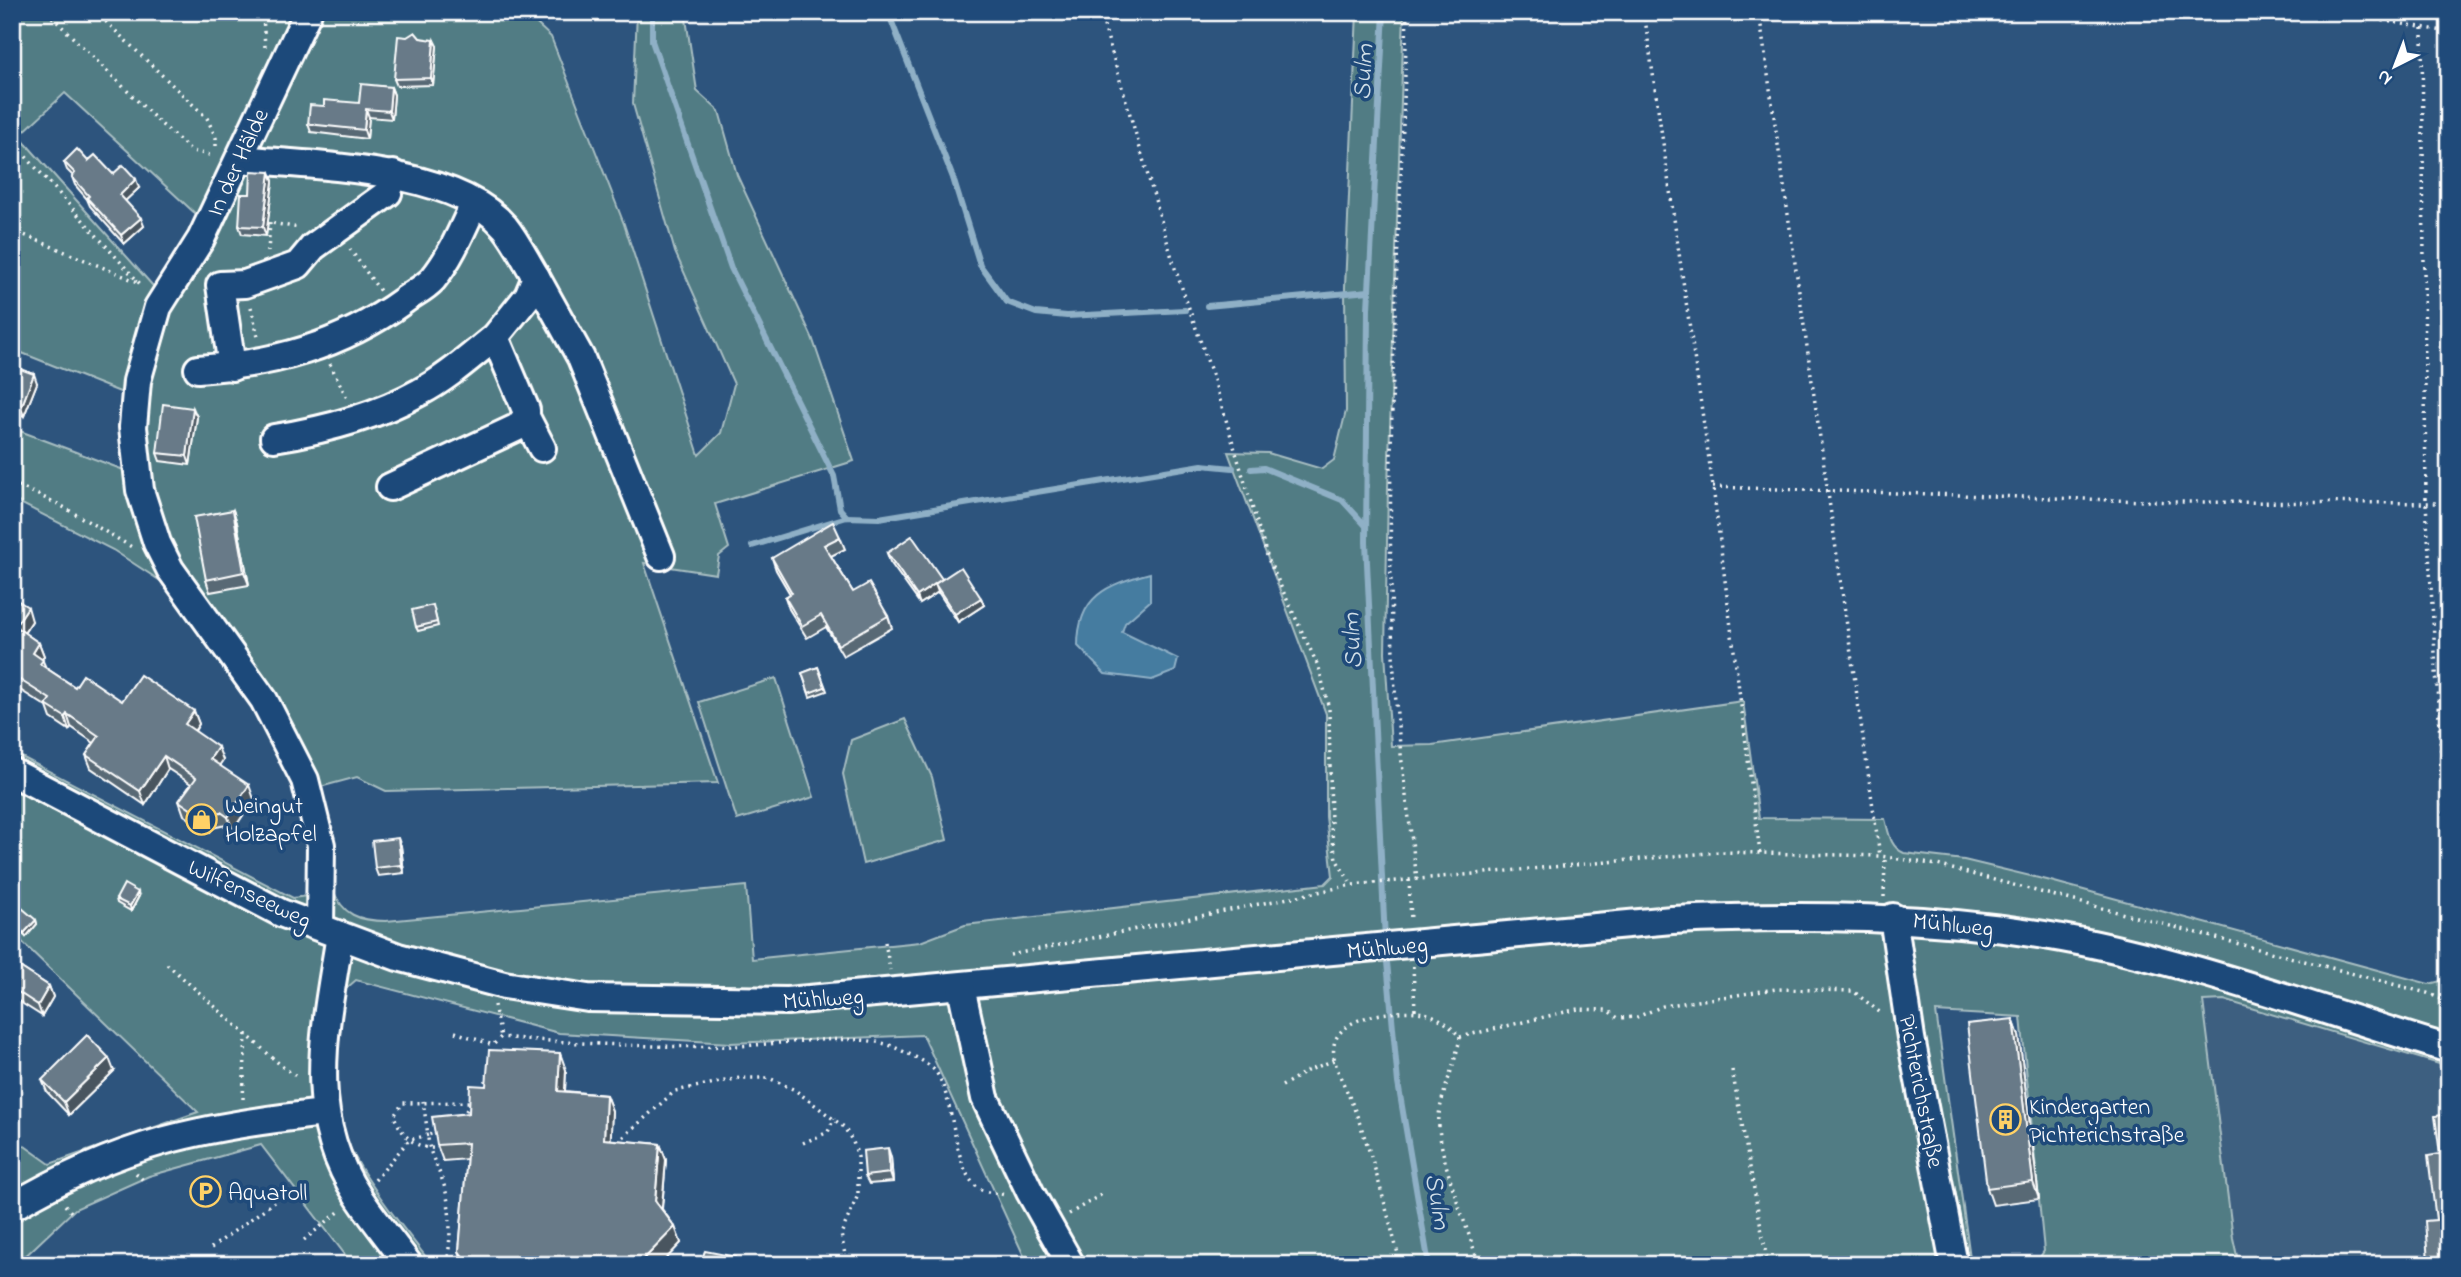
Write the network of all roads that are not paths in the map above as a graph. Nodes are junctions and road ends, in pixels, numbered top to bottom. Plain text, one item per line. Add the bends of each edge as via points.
1 (308, 12) edge
2 (240, 159) junction
3 (393, 174) junction
4 (474, 204) junction
5 (536, 278) junction
6 (495, 337) junction
7 (232, 367) junction
8 (198, 369) dead end
9 (526, 418) junction
10 (274, 438) dead end
11 (542, 447) dead end
12 (390, 487) dead end
13 (140, 490) joint
14 (661, 556) dead end
15 (12, 772) edge
16 (1888, 917) junction
17 (330, 931) junction
18 (961, 987) junction
19 (2449, 1049) edge
20 (325, 1113) junction
21 (12, 1207) edge
22 (409, 1265) edge
23 (1071, 1265) edge
24 (1954, 1265) edge

1 - 2 street, In der Hälde
2 - 3 street
2 - 13 street, In der Hälde via 201,239 158,307 137,381 133,427
3 - 4 street via 432,184
3 - 7 street via 388,193 313,247 298,265 246,284 220,285
4 - 5 street via 504,226
4 - 7 street via 449,256 431,281 392,309 322,347
5 - 6 street via 528,296
5 - 14 street via 581,358
6 - 9 street
6 - 10 street via 420,392 319,431
7 - 8 street
9 - 11 street
9 - 12 street via 518,427
13 - 17 street, Wilfenseeweg via 170,569 264,700 305,780 321,845
15 - 17 street, Wilfenseeweg via 281,912
16 - 18 street, Mühlweg via 1672,920
16 - 19 street, Mühlweg via 1965,923 2064,939 2175,965
16 - 24 street, Pichterichstraße
17 - 18 street, Mühlweg via 398,957 489,981 588,998 787,1002
17 - 20 street, Wilfenseeweg via 321,1084
18 - 23 street via 985,1098
20 - 21 street via 172,1136 110,1157
20 - 22 street, Wilfenseeweg via 356,1194

